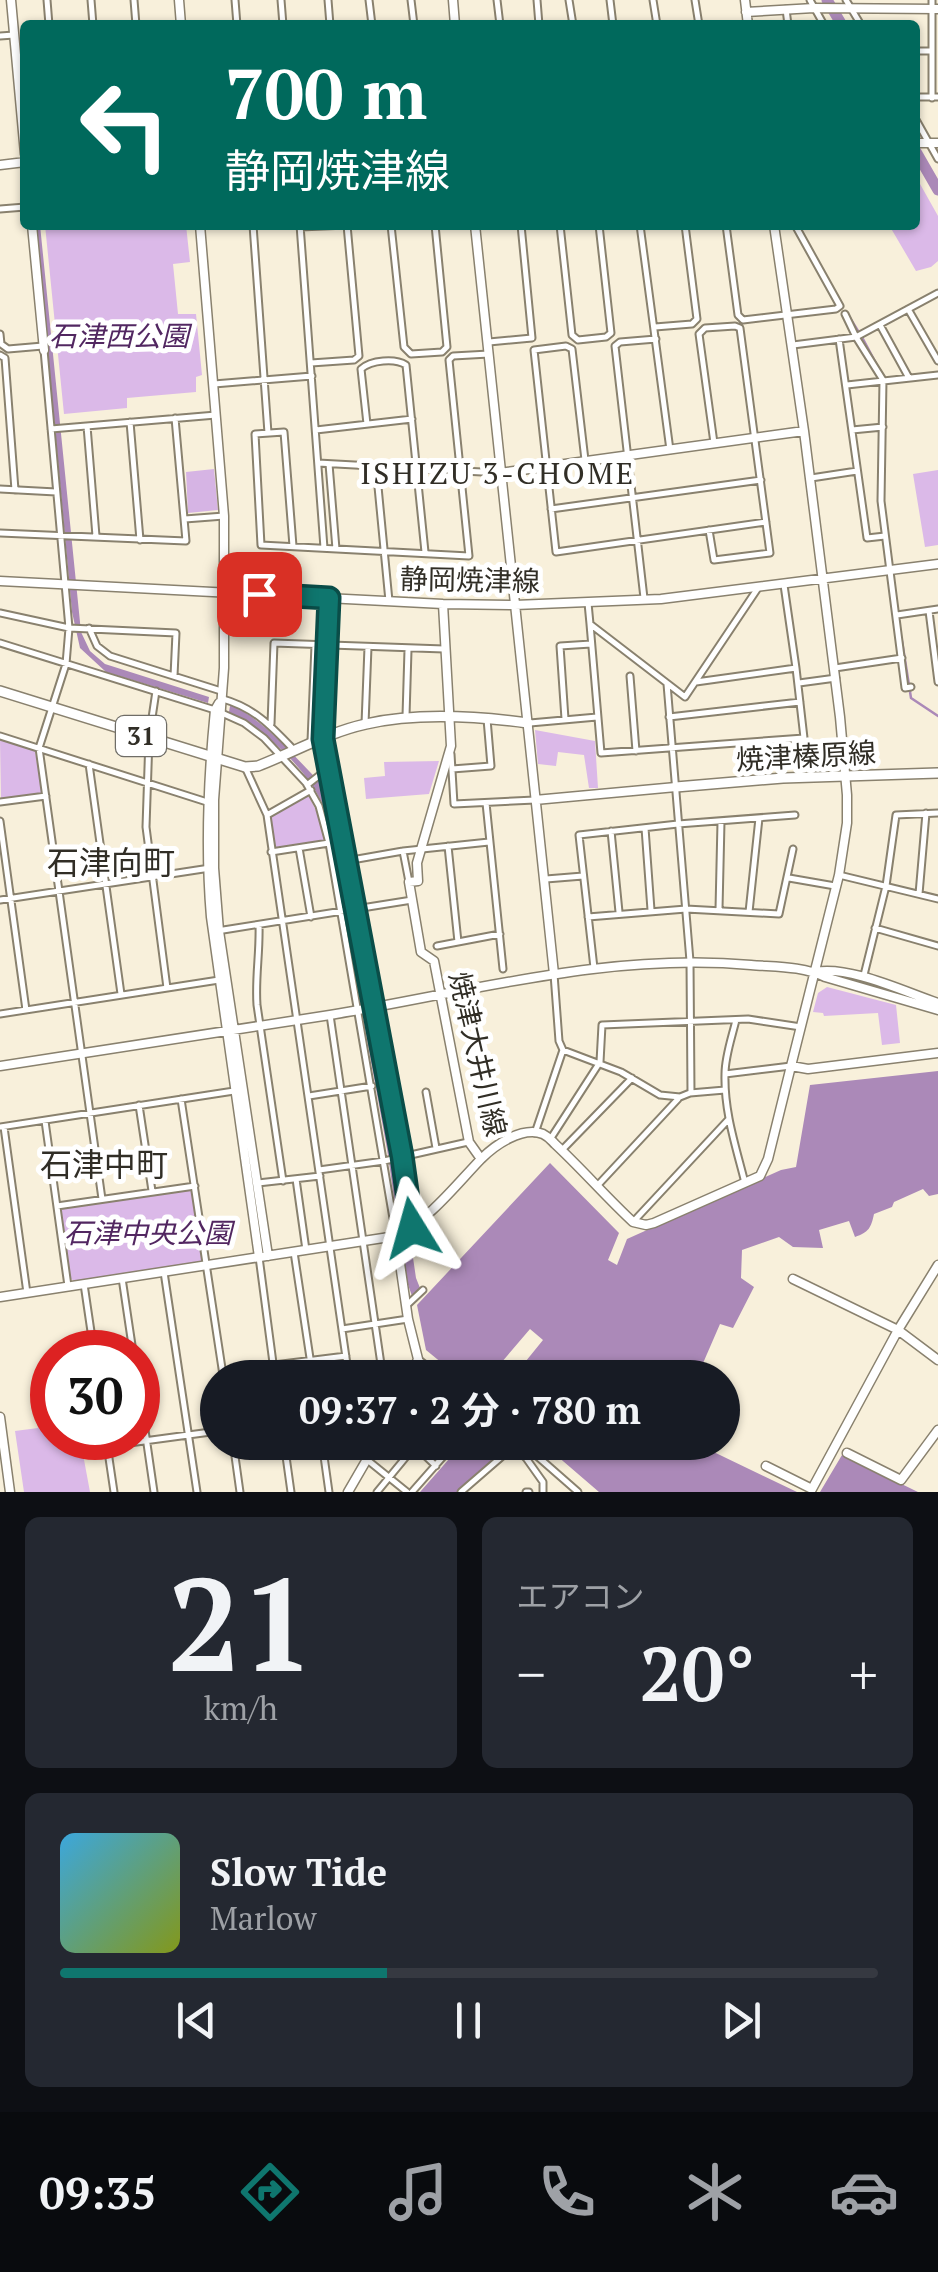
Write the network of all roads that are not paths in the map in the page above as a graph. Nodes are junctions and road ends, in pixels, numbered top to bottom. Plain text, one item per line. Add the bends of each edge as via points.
1 (11, 0) edge
2 (745, 0) edge
3 (812, 4) edge
4 (848, 6) edge
5 (934, 6) edge
6 (786, 10) junction
7 (746, 12) junction
8 (747, 20) edge
9 (787, 20) edge
10 (14, 35) junction
11 (0, 36) edge
12 (932, 51) junction
13 (920, 52) edge
14 (20, 82) edge
15 (935, 98) edge
16 (926, 143) edge
17 (938, 158) edge
18 (32, 230) edge
19 (200, 230) edge
20 (254, 230) edge
21 (300, 230) edge
22 (347, 230) edge
23 (392, 230) edge
24 (435, 230) edge
25 (476, 230) edge
26 (521, 230) edge
27 (561, 230) edge
28 (600, 230) edge
29 (641, 230) edge
30 (686, 230) edge
31 (727, 230) edge
32 (775, 230) edge
33 (798, 230) edge
34 (938, 293) edge
35 (908, 309) junction
36 (845, 314) dead end
37 (788, 315) junction
38 (880, 325) junction
39 (654, 327) junction
40 (0, 334) edge
41 (656, 338) junction
42 (856, 338) junction
43 (840, 339) junction
44 (488, 342) junction
45 (792, 345) junction
46 (44, 348) junction
47 (489, 354) junction
48 (0, 355) edge
49 (938, 362) edge
50 (311, 363) junction
51 (938, 375) edge
52 (312, 376) junction
53 (909, 378) junction
54 (264, 380) junction
55 (883, 380) junction
56 (214, 384) junction
57 (846, 385) junction
58 (216, 415) junction
59 (175, 418) junction
60 (412, 420) junction
61 (130, 422) junction
62 (367, 424) junction
63 (86, 426) junction
64 (883, 427) junction
65 (52, 429) junction
66 (316, 430) junction
67 (852, 430) junction
68 (804, 431) junction
69 (268, 432) junction
70 (756, 438) junction
71 (714, 443) junction
72 (670, 450) junction
73 (627, 456) junction
74 (585, 461) junction
75 (318, 463) junction
76 (329, 464) junction
77 (376, 466) junction
78 (545, 466) junction
79 (418, 468) junction
80 (461, 470) junction
81 (857, 472) junction
82 (500, 473) junction
83 (810, 478) junction
84 (761, 480) junction
85 (0, 489) edge
86 (15, 490) junction
87 (56, 492) junction
88 (632, 497) junction
89 (550, 509) junction
90 (224, 516) junction
91 (184, 519) junction
92 (766, 522) junction
93 (710, 530) junction
94 (0, 534) edge
95 (62, 536) junction
96 (96, 536) junction
97 (886, 536) junction
98 (638, 539) junction
99 (140, 540) junction
100 (292, 546) junction
101 (324, 548) junction
102 (336, 549) junction
103 (384, 552) junction
104 (425, 553) junction
105 (938, 564) edge
106 (890, 570) junction
107 (823, 580) junction
108 (0, 582) edge
109 (70, 584) junction
110 (784, 585) junction
111 (758, 588) junction
112 (224, 592) junction
113 (329, 598) junction
114 (644, 600) junction
115 (389, 601) junction
116 (588, 603) junction
117 (443, 604) junction
118 (515, 605) junction
119 (938, 609) edge
120 (929, 611) junction
121 (0, 613) edge
122 (897, 615) junction
123 (590, 624) junction
124 (71, 628) junction
125 (85, 628) junction
126 (0, 642) edge
127 (315, 644) junction
128 (591, 644) junction
129 (327, 645) junction
130 (368, 647) junction
131 (408, 650) junction
132 (446, 650) junction
133 (902, 658) junction
134 (66, 664) junction
135 (796, 668) junction
136 (834, 668) junction
137 (174, 676) junction
138 (630, 676) dead end
139 (836, 678) junction
140 (696, 682) junction
141 (938, 682) edge
142 (798, 683) junction
143 (667, 684) junction
144 (908, 688) dead end
145 (0, 691) edge
146 (156, 691) junction
147 (221, 695) junction
148 (800, 702) junction
149 (51, 707) junction
150 (218, 712) junction
151 (449, 717) junction
152 (597, 717) junction
153 (669, 717) junction
154 (406, 718) junction
155 (487, 719) junction
156 (565, 719) junction
157 (271, 724) junction
158 (365, 724) junction
159 (528, 724) junction
160 (0, 736) edge
161 (149, 738) junction
162 (318, 741) junction
163 (451, 746) junction
164 (39, 748) junction
165 (672, 749) junction
166 (636, 751) junction
167 (288, 754) junction
168 (214, 758) junction
169 (89, 764) junction
170 (245, 767) junction
171 (452, 769) junction
172 (938, 773) edge
173 (324, 774) junction
174 (847, 775) junction
175 (146, 783) junction
176 (309, 787) junction
177 (676, 788) junction
178 (46, 796) junction
179 (535, 800) junction
180 (0, 802) edge
181 (207, 802) junction
182 (486, 802) junction
183 (938, 813) edge
184 (926, 814) junction
185 (267, 815) junction
186 (795, 816) dead end
187 (759, 818) junction
188 (0, 821) edge
189 (721, 821) junction
190 (678, 824) junction
191 (644, 828) junction
192 (611, 831) junction
193 (490, 842) junction
194 (330, 843) junction
195 (448, 846) junction
196 (299, 848) junction
197 (420, 849) junction
198 (794, 849) dead end
199 (403, 850) junction
200 (271, 852) junction
201 (346, 861) junction
202 (210, 868) junction
203 (839, 874) junction
204 (583, 876) junction
205 (151, 877) junction
206 (788, 878) junction
207 (542, 879) junction
208 (408, 882) junction
209 (105, 884) junction
210 (836, 886) junction
211 (886, 886) junction
212 (58, 891) junction
213 (919, 894) junction
214 (10, 899) junction
215 (938, 899) edge
216 (0, 900) edge
217 (412, 900) junction
218 (686, 909) junction
219 (355, 910) junction
220 (652, 910) junction
221 (718, 910) junction
222 (342, 912) junction
223 (749, 912) junction
224 (619, 913) junction
225 (310, 917) junction
226 (588, 917) junction
227 (282, 921) junction
228 (259, 925) junction
229 (876, 928) junction
230 (216, 931) junction
231 (500, 934) junction
232 (458, 942) junction
233 (437, 946) dead end
234 (938, 946) edge
235 (690, 962) junction
236 (594, 968) junction
237 (503, 969) dead end
238 (815, 972) junction
239 (554, 974) junction
240 (863, 978) junction
241 (220, 980) junction
242 (167, 988) junction
243 (121, 994) junction
244 (441, 995) junction
245 (74, 1002) junction
246 (938, 1006) edge
247 (374, 1008) junction
248 (26, 1010) junction
249 (359, 1010) junction
250 (0, 1014) edge
251 (330, 1015) junction
252 (297, 1020) junction
253 (736, 1020) junction
254 (691, 1021) junction
255 (261, 1027) junction
256 (800, 1027) junction
257 (231, 1032) junction
258 (564, 1050) junction
259 (81, 1054) junction
260 (938, 1054) edge
261 (600, 1062) junction
262 (0, 1066) edge
263 (791, 1066) junction
264 (725, 1074) junction
265 (632, 1078) junction
266 (372, 1086) junction
267 (341, 1090) junction
268 (725, 1090) junction
269 (237, 1091) junction
270 (426, 1092) dead end
271 (691, 1093) junction
272 (309, 1096) junction
273 (680, 1097) junction
274 (182, 1099) junction
275 (139, 1105) junction
276 (90, 1113) junction
277 (44, 1120) junction
278 (728, 1120) junction
279 (2, 1127) edge
280 (535, 1133) junction
281 (550, 1139) junction
282 (470, 1142) junction
283 (436, 1149) junction
284 (562, 1150) junction
285 (402, 1156) junction
286 (481, 1159) junction
287 (384, 1161) junction
288 (352, 1167) junction
289 (320, 1174) junction
290 (296, 1179) junction
291 (282, 1180) junction
292 (253, 1184) junction
293 (745, 1184) junction
294 (195, 1186) junction
295 (596, 1186) junction
296 (152, 1192) junction
297 (102, 1200) junction
298 (57, 1206) junction
299 (632, 1222) junction
300 (411, 1228) junction
301 (397, 1236) junction
302 (364, 1242) junction
303 (330, 1247) junction
304 (306, 1250) junction
305 (294, 1252) junction
306 (264, 1256) junction
307 (207, 1265) junction
308 (938, 1265) edge
309 (164, 1272) junction
310 (122, 1278) junction
311 (793, 1279) dead end
312 (84, 1284) junction
313 (68, 1286) junction
314 (423, 1290) dead end
315 (27, 1293) junction
316 (0, 1297) edge
317 (410, 1303) junction
318 (408, 1320) junction
319 (375, 1324) junction
320 (342, 1329) junction
321 (91, 1330) edge
322 (130, 1330) edge
323 (898, 1330) junction
324 (346, 1356) junction
325 (418, 1359) edge
326 (221, 1360) edge
327 (273, 1360) edge
328 (310, 1360) joint
329 (347, 1360) edge
330 (380, 1360) edge
331 (938, 1360) edge
332 (0, 1417) edge
333 (938, 1430) edge
334 (200, 1433) edge
335 (187, 1435) junction
336 (160, 1438) edge
337 (846, 1454) dead end
338 (110, 1460) edge
339 (149, 1460) edge
340 (236, 1460) edge
341 (287, 1460) edge
342 (325, 1460) edge
343 (368, 1460) joint
344 (403, 1460) edge
345 (430, 1460) edge
346 (441, 1460) edge
347 (498, 1460) edge
348 (532, 1460) edge
349 (536, 1460) edge
350 (3, 1462) edge
351 (436, 1466) junction
352 (766, 1466) dead end
353 (389, 1478) junction
354 (10, 1492) edge
355 (114, 1492) edge
356 (154, 1492) edge
357 (197, 1492) edge
358 (241, 1492) edge
359 (291, 1492) edge
360 (329, 1492) edge
361 (348, 1492) edge
362 (378, 1492) edge
363 (410, 1492) edge
364 (461, 1492) edge
365 (543, 1492) edge
366 (578, 1492) edge

1 - 10 street
2 - 7 street
3 - 4 street
3 - 6 street
4 - 5 street
5 - 12 street
6 - 7 street
6 - 9 street
7 - 8 street
10 - 11 street
10 - 14 street
12 - 13 street
12 - 15 street
16 - 17 street
18 - 46 street
19 - 56 street
20 - 54 street
21 - 50 street
22 - 50 street via 359,356
23 - 24 street via 404,347 411,354 447,347
25 - 44 street
26 - 44 street via 532,338
27 - 28 street via 572,335 578,340 611,334
29 - 39 street
30 - 39 street via 697,319
31 - 37 street via 738,315
32 - 37 street
33 - 37 street via 840,306
34 - 35 street
35 - 38 street
35 - 49 street
36 - 42 street
37 - 45 street
38 - 42 street
38 - 53 street
39 - 41 street
40 - 46 street via 8,349
41 - 72 street
41 - 73 street via 615,346
42 - 43 street
42 - 55 street
43 - 45 street
43 - 57 street
44 - 47 street
45 - 68 street
46 - 65 street
47 - 80 street via 449,360
47 - 82 street
48 - 86 street
50 - 52 street
51 - 53 street
52 - 54 street
52 - 66 street
53 - 55 street
54 - 56 street
54 - 69 street
55 - 57 street
55 - 64 street
56 - 58 street
57 - 67 street
58 - 59 street
58 - 90 street
59 - 61 street
59 - 91 street
60 - 62 street
60 - 62 street via 406,365 399,360 362,369
60 - 79 street
61 - 63 street
61 - 99 street
62 - 66 street
63 - 65 street
63 - 96 street
64 - 67 street
64 - 97 street
65 - 87 street
66 - 75 street
67 - 81 street
68 - 70 street
68 - 83 street
69 - 100 street via 284,432
69 - 100 street via 254,434 262,545
70 - 71 street
70 - 71 street via 740,328 705,328 699,334
70 - 84 street
71 - 72 street
72 - 73 street
73 - 74 street
73 - 88 street
74 - 78 street
74 - 78 street via 572,349 534,350
75 - 76 street
75 - 101 street
76 - 77 street
76 - 102 street
77 - 79 street
77 - 103 street
78 - 82 street
78 - 89 street
79 - 80 street
79 - 104 street
80 - 82 street
80 - 104 street via 469,556
81 - 83 street
81 - 97 street via 867,538
82 - 118 street
83 - 107 street
84 - 88 street
84 - 92 street
85 - 86 street
86 - 87 street
87 - 95 street
88 - 89 street
88 - 98 street
89 - 98 street via 556,552
90 - 91 street
90 - 112 street
91 - 99 street via 186,542
92 - 93 street
92 - 93 street via 770,553 714,560
93 - 98 street
94 - 95 street
95 - 96 street
95 - 109 street
96 - 99 street
97 - 106 street
98 - 114 street
100 - 101 street
101 - 102 street
102 - 103 street
103 - 104 street
103 - 115 street
105 - 106 street, 静岡焼津線
106 - 107 street, 静岡焼津線
106 - 122 street
107 - 110 street, 静岡焼津線
107 - 136 street
108 - 109 street, 静岡焼津線
109 - 112 street, 静岡焼津線
109 - 124 street
110 - 111 street, 静岡焼津線
110 - 135 street
111 - 114 street, 静岡焼津線
111 - 140 street
112 - 113 street, 静岡焼津線
112 - 147 street
113 - 115 street, 静岡焼津線
113 - 129 street
114 - 116 street, 静岡焼津線
115 - 117 street, 静岡焼津線
116 - 118 street, 静岡焼津線
116 - 123 street
117 - 118 street, 静岡焼津線
117 - 132 street
118 - 159 street
119 - 120 street
120 - 122 street
120 - 141 street
121 - 124 street
122 - 133 street
123 - 128 street
123 - 143 street
124 - 125 street
124 - 134 street
125 - 137 street via 110,656
125 - 137 street via 176,632
126 - 134 street
127 - 129 street
127 - 157 street via 274,642
127 - 162 street
128 - 152 street
128 - 156 street via 560,646
129 - 130 street
129 - 162 street
130 - 131 street
130 - 158 street
131 - 132 street
131 - 154 street
132 - 151 street
133 - 136 street
133 - 144 street
134 - 146 street
134 - 149 street
135 - 140 street
135 - 142 street
136 - 139 street
137 - 147 street
138 - 166 street
139 - 142 street
139 - 174 street
140 - 143 street via 684,696
142 - 148 street
143 - 153 street
145 - 149 main road, 31
146 - 150 street
146 - 161 street
147 - 150 street
147 - 157 street
148 - 153 street
148 - 165 street via 804,738
149 - 161 main road, 31
149 - 164 street
150 - 167 street
150 - 168 street
151 - 154 main road
151 - 155 main road
151 - 163 street
152 - 156 street
152 - 166 street via 601,754
153 - 165 street
154 - 158 main road
155 - 159 main road
155 - 171 street via 491,766
156 - 159 street
157 - 167 street
158 - 162 main road
159 - 179 street
160 - 164 street
161 - 168 main road, 31
161 - 175 street
162 - 167 main road
162 - 173 street
163 - 171 street
163 - 197 street
164 - 169 street
164 - 178 street
165 - 166 street
165 - 177 street
167 - 170 main road
167 - 176 street
168 - 170 main road, 31
168 - 181 street
168 - 202 street
169 - 175 street
169 - 209 street
170 - 185 street
171 - 182 street via 454,804
172 - 174 main road, 焼津榛原線
173 - 176 street
173 - 201 street
174 - 177 main road, 焼津榛原線
174 - 203 street
175 - 181 street
175 - 205 street
176 - 185 street
176 - 194 street
177 - 179 street
177 - 190 street
178 - 180 street
178 - 212 street
179 - 182 street
179 - 207 street
181 - 202 street
182 - 193 street
183 - 184 street
184 - 211 street via 896,815
184 - 213 street
185 - 200 street
186 - 187 street
187 - 189 street
187 - 223 street
188 - 214 street
189 - 190 street
189 - 221 street
190 - 191 street
190 - 218 street
191 - 192 street
191 - 220 street
192 - 204 street via 579,835
192 - 224 street
193 - 195 street
193 - 231 street
194 - 196 street
194 - 222 street
195 - 197 street
195 - 232 street
196 - 200 street
196 - 225 street
197 - 199 street
197 - 208 street via 418,880
198 - 206 street
199 - 201 street
199 - 208 street
200 - 227 street
201 - 219 street
202 - 205 street
202 - 230 street
203 - 210 street
203 - 211 street
204 - 207 street
204 - 226 street
205 - 209 street
205 - 242 street
206 - 210 street
206 - 223 street via 780,914
207 - 239 street
208 - 217 street, 焼津大井川線
209 - 212 street
209 - 243 street
210 - 238 street
211 - 213 street
211 - 229 street
212 - 214 street
212 - 245 street
213 - 215 street
214 - 216 street
214 - 248 street
217 - 219 street
217 - 244 street, 焼津大井川線 via 422,952 434,961
218 - 220 street
218 - 221 street
218 - 235 street
219 - 222 street
219 - 247 street
220 - 224 street
221 - 223 street
222 - 225 street
222 - 249 street
224 - 226 street
225 - 227 street
226 - 236 street
227 - 228 street
227 - 252 street
228 - 230 street
228 - 255 street
229 - 234 street
229 - 240 street
230 - 241 street
230 - 257 street
231 - 232 street
231 - 237 street
232 - 233 street
235 - 236 street
235 - 238 street
235 - 254 street
236 - 239 street
238 - 240 street
238 - 246 street
238 - 256 street
239 - 244 street
239 - 258 street
240 - 246 street
241 - 242 street
241 - 257 street
242 - 243 street
243 - 245 street
244 - 247 street
244 - 282 street, 焼津大井川線
245 - 248 street
245 - 259 street
247 - 249 street
247 - 285 street
248 - 250 street
249 - 251 street
249 - 266 street
251 - 252 street
251 - 267 street
252 - 255 street
252 - 272 street
253 - 254 street
253 - 256 street
253 - 264 street
254 - 261 street via 602,1025
254 - 271 street
255 - 257 street
255 - 291 street
256 - 263 street
257 - 259 street
257 - 269 street
257 - 292 street
258 - 261 street
258 - 280 street
259 - 262 street
259 - 276 street
260 - 263 street
261 - 265 street
261 - 281 street
263 - 264 street
263 - 293 street via 764,1168
264 - 268 street
265 - 273 street
265 - 284 street
266 - 267 street
266 - 287 street
267 - 272 street
267 - 288 street
268 - 271 street
268 - 278 street
269 - 274 street
269 - 292 street
270 - 283 street
271 - 273 street
272 - 289 street
273 - 295 street
274 - 275 street
274 - 294 street
275 - 276 street
275 - 296 street
276 - 277 street
276 - 297 street
277 - 279 street
277 - 298 street
278 - 293 street
278 - 299 street
279 - 315 street
280 - 281 street
280 - 286 street via 506,1138
281 - 284 street
282 - 283 street
282 - 286 street, 焼津大井川線
283 - 285 street
284 - 295 street
285 - 287 street
285 - 300 street
286 - 300 street, 焼津大井川線
287 - 288 street
287 - 301 street
288 - 289 street
288 - 302 street
289 - 290 street
289 - 303 street
290 - 291 street
290 - 304 street
291 - 292 street
292 - 306 street
293 - 299 street via 654,1223
294 - 296 street
294 - 307 street
295 - 299 street
296 - 297 street
297 - 298 street
298 - 313 street
300 - 301 street, 焼津大井川線
301 - 302 street, 焼津大井川線
301 - 317 street
302 - 303 street, 焼津大井川線
302 - 319 street
303 - 304 street, 焼津大井川線
303 - 320 street
304 - 305 street, 焼津大井川線
305 - 306 street, 焼津大井川線
305 - 328 street
306 - 307 street, 焼津大井川線
306 - 327 street
307 - 309 street, 焼津大井川線
307 - 326 street
308 - 323 street
309 - 310 street, 焼津大井川線
309 - 335 street
310 - 312 street, 焼津大井川線
310 - 322 street
311 - 323 street
312 - 313 street, 焼津大井川線
312 - 321 street
313 - 315 street, 焼津大井川線
314 - 317 street
315 - 316 street, 焼津大井川線
317 - 318 street
318 - 319 street
318 - 325 street
319 - 320 street
319 - 330 street
320 - 324 street
323 - 331 street
323 - 352 street via 812,1488
324 - 328 street
324 - 329 street
332 - 350 street
333 - 337 street via 900,1480
334 - 335 street
335 - 336 street
335 - 357 street
338 - 355 street
339 - 356 street
340 - 358 street
341 - 359 street
342 - 360 street
343 - 353 street
343 - 361 street
344 - 353 street
345 - 351 street
346 - 351 street
347 - 364 street
348 - 365 street
349 - 366 street
350 - 354 street
351 - 363 street
353 - 362 street
353 - 363 street

